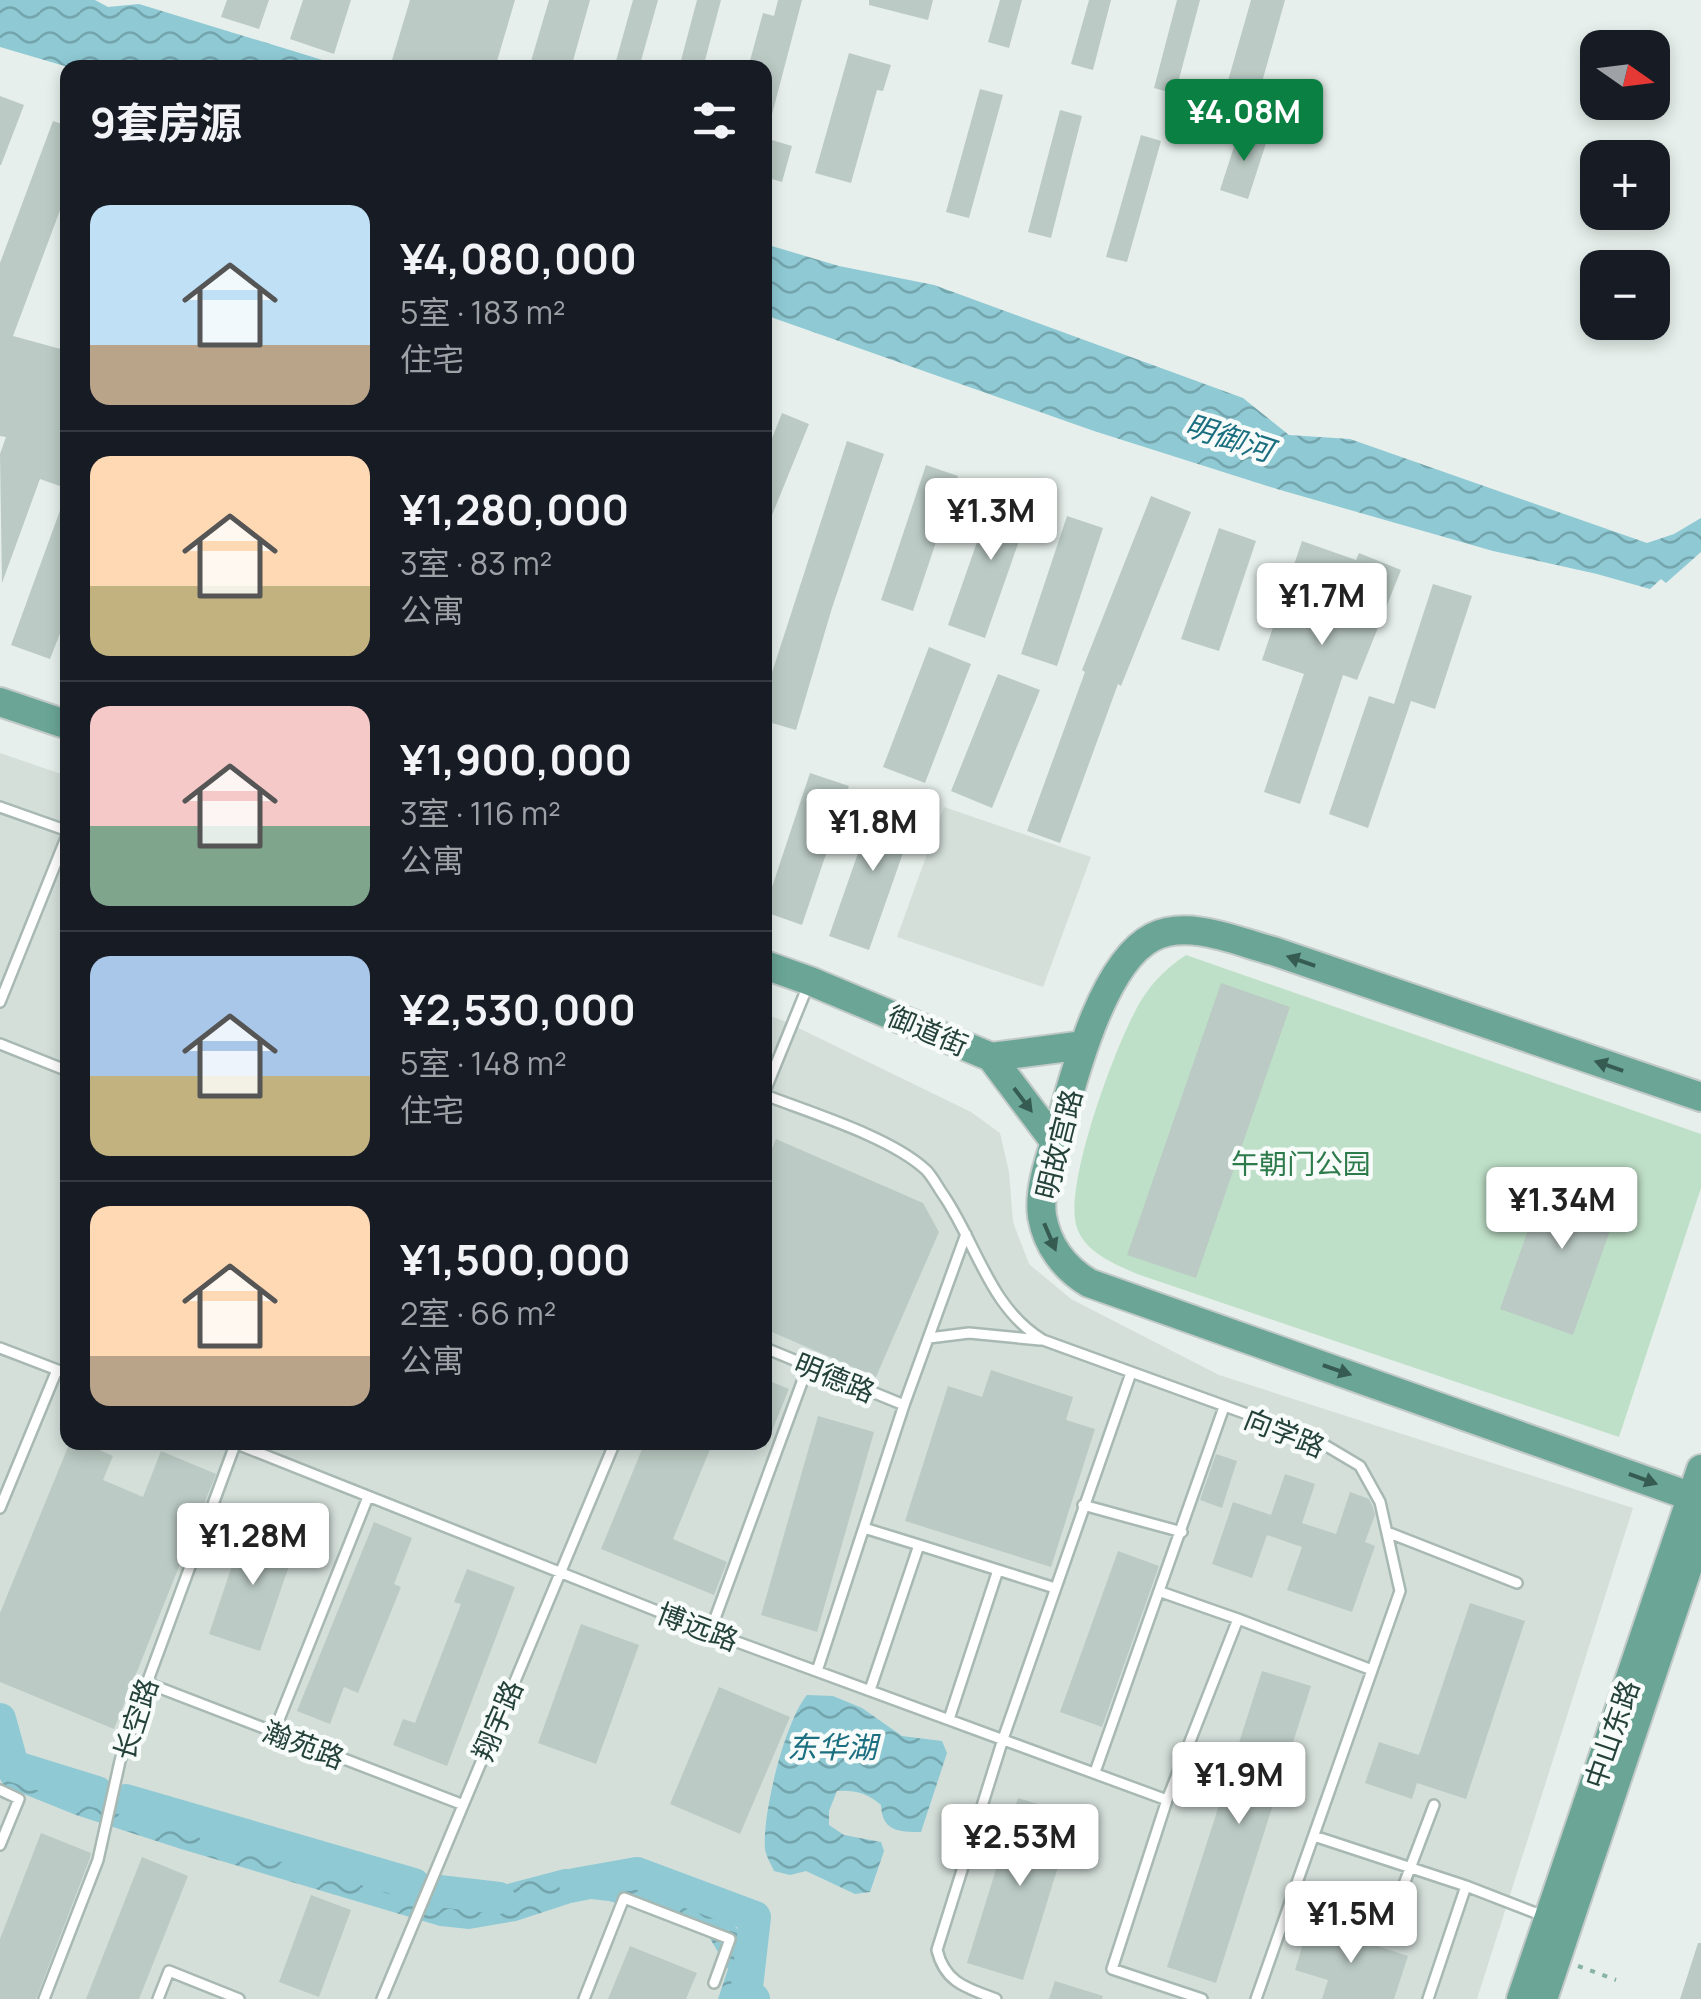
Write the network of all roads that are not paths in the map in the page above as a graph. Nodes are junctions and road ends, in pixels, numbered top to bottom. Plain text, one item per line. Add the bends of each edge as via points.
1 (0, 702) edge
2 (60, 722) edge
3 (0, 808) edge
4 (60, 829) edge
5 (60, 852) edge
6 (772, 967) edge
7 (810, 980) junction
8 (0, 1002) edge
9 (0, 1044) edge
10 (1084, 1044) junction
11 (991, 1057) junction
12 (60, 1067) edge
13 (772, 1075) edge
14 (772, 1096) edge
15 (1701, 1098) edge
16 (1055, 1142) junction
17 (966, 1234) junction
18 (929, 1338) junction
19 (1042, 1340) junction
20 (0, 1348) edge
21 (772, 1351) edge
22 (808, 1366) junction
23 (60, 1371) edge
24 (1131, 1373) junction
25 (60, 1376) edge
26 (904, 1406) junction
27 (1224, 1408) junction
28 (232, 1450) edge
29 (252, 1450) edge
30 (612, 1450) edge
31 (1701, 1469) edge
32 (368, 1498) junction
33 (1696, 1498) edge
34 (1083, 1505) junction
35 (0, 1508) edge
36 (864, 1528) junction
37 (1701, 1528) edge
38 (1182, 1532) junction
39 (1387, 1532) junction
40 (919, 1545) junction
41 (998, 1570) junction
42 (560, 1571) junction
43 (1517, 1583) dead end
44 (1055, 1588) junction
45 (1161, 1592) junction
46 (1238, 1619) junction
47 (710, 1632) junction
48 (1372, 1670) junction
49 (817, 1671) junction
50 (147, 1683) junction
51 (870, 1690) junction
52 (949, 1719) junction
53 (274, 1732) junction
54 (1003, 1739) junction
55 (1095, 1772) junction
56 (0, 1790) edge
57 (1167, 1800) junction
58 (462, 1804) junction
59 (1434, 1806) dead end
60 (1314, 1836) junction
61 (0, 1845) edge
62 (1410, 1867) junction
63 (1466, 1886) junction
64 (1548, 1918) junction
65 (1387, 1929) dead end
66 (714, 1983) dead end
67 (44, 1999) edge
68 (158, 1999) edge
69 (239, 1999) edge
70 (382, 1999) edge
71 (584, 1999) edge
72 (996, 1999) edge
73 (1202, 1999) edge
74 (1256, 1999) edge
75 (1428, 1999) edge
76 (1521, 1999) edge
77 (1542, 1999) edge

1 - 2 main road
3 - 4 lane
5 - 8 lane
6 - 7 main road, 御道街
7 - 11 main road, 御道街
7 - 13 lane
9 - 12 lane
10 - 11 main road
15 -> 10 main road, 明故宫路 via 1273,951 1188,930 1153,937 1133,952
10 - 16 main road, 明故宫路
11 -> 16 main road, 御道街
14 - 17 lane, 向学路 via 875,1138 926,1170
16 -> 33 main road, 明故宫路 via 1041,1211 1062,1261 1089,1283
17 - 18 lane
17 - 19 lane, 向学路 via 1002,1304
18 - 19 lane via 969,1333
18 - 26 lane
19 - 24 lane, 向学路
20 - 23 lane
21 - 22 lane, 明德路
22 - 26 lane, 明德路
22 - 47 lane
24 - 27 lane, 向学路
24 - 34 lane
25 - 35 lane
26 - 36 lane
27 - 38 lane
27 - 39 lane, 向学路 via 1314,1438 1360,1466
28 - 50 lane, 长空路
29 - 32 lane, 博远路
30 - 42 lane, 翔宇路
31 - 33 main road, 中山东路
32 - 42 lane, 博远路
32 - 53 lane
33 - 64 main road, 中山东路
34 - 38 lane
34 - 44 lane
36 - 40 lane
36 - 49 lane
37 - 77 main road, 中山东路
38 - 45 lane
39 - 43 lane
39 - 48 lane, 向学路 via 1400,1590
40 - 41 lane
40 - 51 lane
41 - 44 lane
41 - 52 lane
42 - 47 lane, 博远路
42 - 58 lane, 翔宇路
44 - 54 lane
45 - 46 lane
45 - 55 lane
46 - 48 lane
46 - 57 lane
47 - 49 lane, 博远路
48 - 60 lane, 向学路
49 - 51 lane, 博远路
50 - 53 lane, 瀚苑路
50 - 67 lane, 长空路 via 98,1860
51 - 52 lane, 博远路
52 - 54 lane, 博远路
53 - 58 lane, 瀚苑路
54 - 55 lane, 博远路
54 - 72 lane via 937,1950 940,1966 960,1986
55 - 57 lane, 博远路
56 - 61 lane via 19,1798
57 - 73 lane via 1112,1970
58 - 70 lane, 翔宇路
59 - 62 lane
60 - 62 lane
60 - 74 lane, 向学路
62 - 63 lane
62 - 65 lane
63 - 64 lane
63 - 75 lane
64 - 76 main road, 中山东路
66 - 71 lane via 730,1939 624,1898
68 - 69 lane via 169,1971

